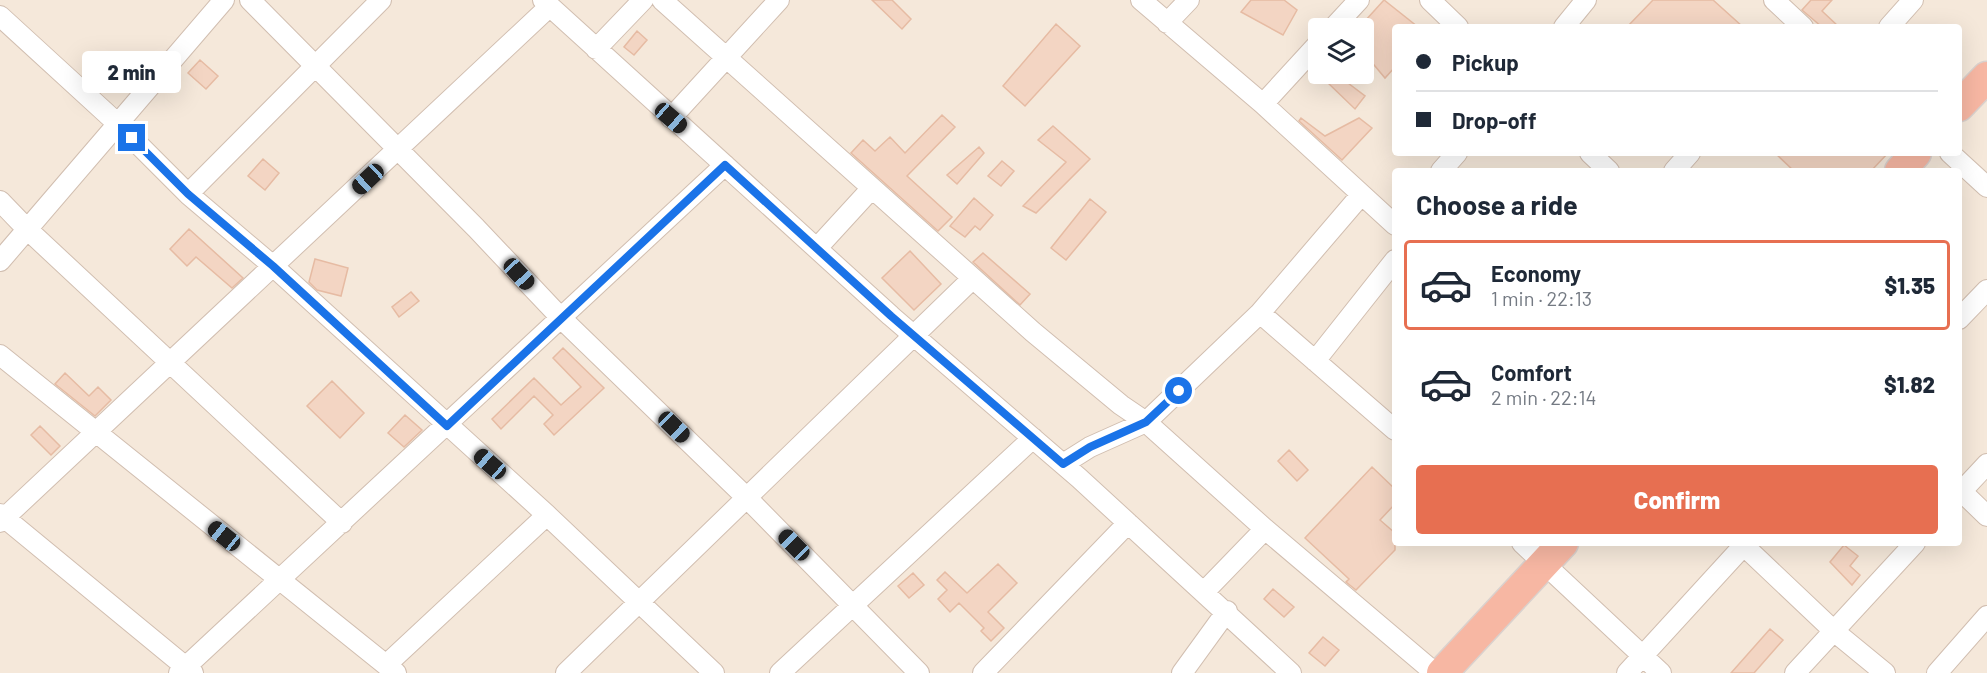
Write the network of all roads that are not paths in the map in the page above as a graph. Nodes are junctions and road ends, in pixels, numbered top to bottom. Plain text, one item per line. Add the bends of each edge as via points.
1 (224, 0) edge
2 (250, 0) edge
3 (381, 0) edge
4 (643, 0) edge
5 (662, 0) edge
6 (779, 0) edge
7 (1141, 0) edge
8 (1189, 0) edge
9 (1359, 0) edge
10 (1430, 0) edge
11 (1586, 0) edge
12 (1774, 0) edge
13 (1913, 0) edge
14 (546, 3) edge
15 (0, 16) edge
16 (1342, 18) edge
17 (1167, 23) junction
18 (1455, 24) edge
19 (1566, 24) edge
20 (1800, 24) edge
21 (1892, 24) edge
22 (596, 49) junction
23 (1308, 55) edge
24 (727, 56) junction
25 (317, 66) junction
26 (1987, 77) edge
27 (1962, 103) edge
28 (1263, 104) junction
29 (671, 118) junction
30 (118, 124) junction
31 (399, 150) junction
32 (1454, 156) edge
33 (1593, 156) edge
34 (1687, 156) edge
35 (1913, 156) edge
36 (1953, 156) edge
37 (725, 165) junction
38 (1444, 168) edge
39 (1606, 168) edge
40 (1677, 168) edge
41 (1903, 168) edge
42 (1987, 187) edge
43 (872, 188) junction
44 (188, 194) junction
45 (1361, 195) junction
46 (0, 201) edge
47 (1392, 221) edge
48 (27, 229) junction
49 (818, 248) junction
50 (0, 261) edge
51 (1392, 264) edge
52 (273, 266) junction
53 (972, 279) junction
54 (1987, 290) edge
55 (1260, 313) junction
56 (1962, 316) edge
57 (562, 319) junction
58 (916, 335) junction
59 (0, 355) edge
60 (1315, 361) junction
61 (170, 363) junction
62 (1146, 422) junction
63 (447, 426) junction
64 (1392, 427) edge
65 (97, 432) junction
66 (1033, 438) junction
67 (1063, 464) junction
68 (1987, 464) edge
69 (1962, 489) edge
70 (1962, 493) edge
71 (747, 498) junction
72 (546, 514) junction
73 (1987, 516) edge
74 (2, 518) edge
75 (342, 523) junction
76 (1128, 523) junction
77 (1265, 529) junction
78 (1532, 546) edge
79 (1742, 546) edge
80 (1746, 546) edge
81 (1912, 546) edge
82 (1554, 553) edge
83 (278, 580) junction
84 (1205, 591) junction
85 (639, 601) junction
86 (852, 605) junction
87 (1227, 611) junction
88 (1987, 616) edge
89 (1835, 632) junction
90 (1643, 655) junction
91 (391, 669) edge
92 (186, 671) edge
93 (566, 673) edge
94 (714, 673) edge
95 (780, 673) edge
96 (919, 673) edge
97 (983, 673) edge
98 (1182, 673) edge
99 (1291, 673) edge
100 (1435, 673) edge
101 (1442, 673) edge
102 (1627, 673) edge
103 (1661, 673) edge
104 (1795, 673) edge
105 (1885, 673) edge
106 (1937, 673) edge

1 - 30 street
2 - 25 street
3 - 25 street
4 - 22 street
5 - 24 street
6 - 24 street
7 - 17 street
8 - 17 street
9 - 16 street
10 - 18 street
11 - 19 street
12 - 20 street
13 - 21 street
14 - 22 street
14 - 31 street
15 - 30 street
17 - 28 street
22 - 29 street
23 - 28 street
24 - 29 street
24 - 43 street
25 - 31 street
25 - 44 street
26 - 27 highway
28 - 45 street
29 - 37 street
30 - 44 street
30 - 48 street
31 - 52 street
31 - 57 street
32 - 38 street
33 - 39 street
34 - 40 street
35 - 41 highway
36 - 42 street
37 - 49 street
37 - 57 street
43 - 49 street
43 - 53 street
44 - 52 street
45 - 47 street
45 - 55 street
46 - 48 street
48 - 50 street
48 - 61 street
49 - 58 street
51 - 60 street
52 - 61 street
52 - 63 street
53 - 58 street
53 - 62 street
54 - 56 street
55 - 60 street
55 - 62 street
57 - 63 street
57 - 71 street
58 - 66 street
58 - 71 street
59 - 65 street
60 - 64 street
61 - 65 street
61 - 75 street
62 - 67 street
62 - 77 street
63 - 72 street
63 - 75 street
65 - 74 street
65 - 83 street
66 - 67 street
66 - 86 street
67 - 76 street
68 - 69 street
70 - 73 street
71 - 85 street
71 - 86 street
72 - 85 street
72 - 91 street
74 - 92 street
75 - 83 street
76 - 84 street
76 - 97 street
77 - 84 street
77 - 100 street
78 - 82 street
79 - 90 street
80 - 89 street
81 - 89 street
82 - 90 street
82 - 101 highway
83 - 91 street
83 - 92 street
84 - 87 street
85 - 93 street
85 - 94 street
86 - 95 street
86 - 96 street
87 - 98 street
87 - 99 street
88 - 106 street
89 - 104 street
89 - 105 street
90 - 102 street
90 - 103 street

